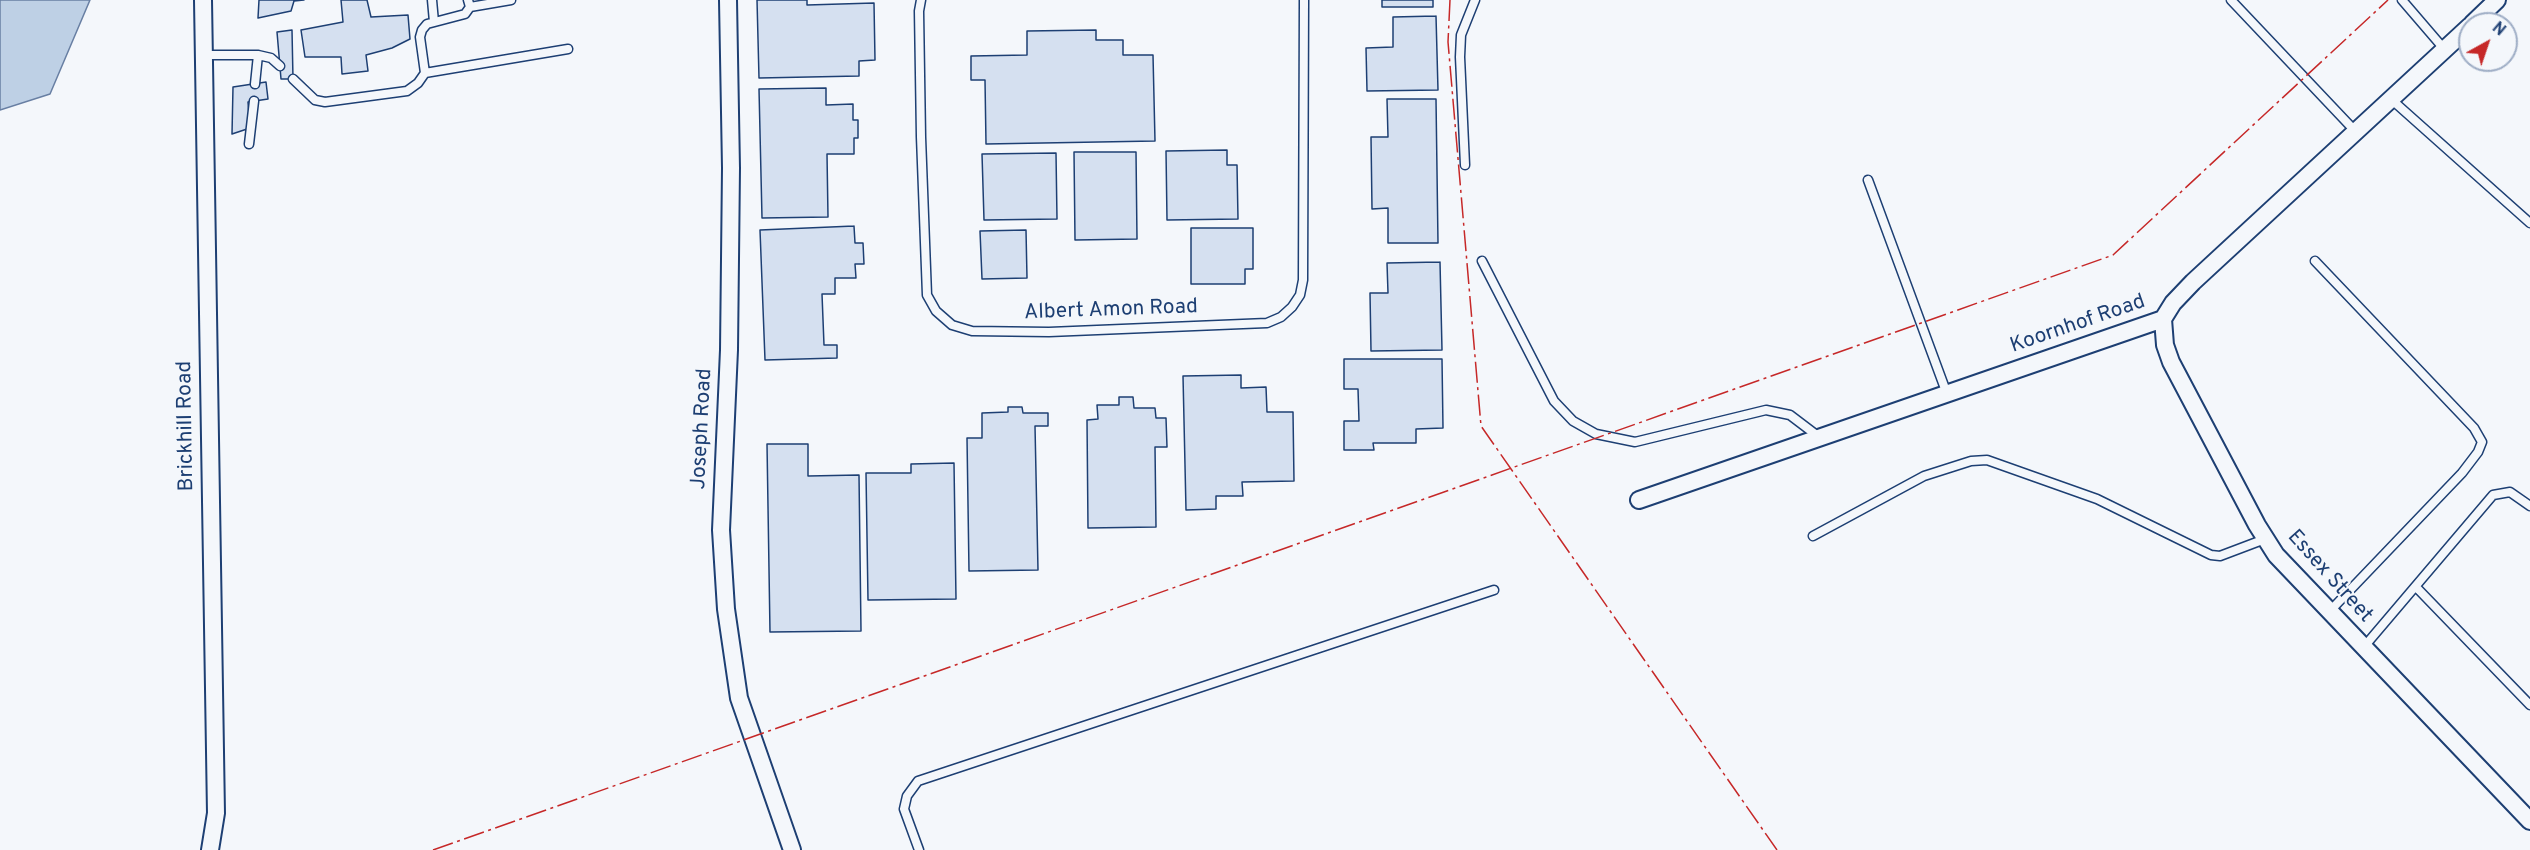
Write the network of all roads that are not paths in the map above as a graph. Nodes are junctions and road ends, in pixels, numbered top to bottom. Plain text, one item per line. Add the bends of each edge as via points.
1 (203, 0) edge
2 (432, 0) edge
3 (511, 0) edge
4 (728, 0) edge
5 (921, 0) edge
6 (1304, 0) edge
7 (1475, 0) edge
8 (2231, 0) edge
9 (2402, 0) edge
10 (2497, 0) edge
11 (469, 3) edge
12 (2485, 12) edge
13 (434, 22) junction
14 (2458, 38) edge
15 (568, 49) dead end
16 (2445, 50) junction
17 (204, 55) junction
18 (258, 55) junction
19 (280, 66) dead end
20 (425, 73) junction
21 (293, 79) dead end
22 (255, 84) dead end
23 (2392, 100) junction
24 (254, 101) dead end
25 (2356, 133) junction
26 (249, 144) dead end
27 (1465, 165) dead end
28 (1868, 180) dead end
29 (2530, 223) edge
30 (1482, 261) dead end
31 (2315, 261) dead end
32 (2163, 319) junction
33 (1947, 393) junction
34 (1819, 438) junction
35 (1639, 500) dead end
36 (2530, 506) edge
37 (1813, 536) dead end
38 (2265, 538) junction
39 (2416, 587) junction
40 (1494, 590) dead end
41 (2328, 613) junction
42 (2362, 648) junction
43 (2530, 705) edge
44 (2530, 821) edge
45 (210, 850) edge
46 (792, 850) edge
47 (919, 850) edge

1 - 17 street, Brickhill Road
2 - 13 lane
3 - 11 lane
4 - 46 street, Joseph Road via 729,350 721,530 726,609 739,698
5 - 6 lane, Albert Amon Road via 927,295 936,311 952,325 972,331 1050,332 1267,323 1292,307 1303,280
7 - 27 lane via 1461,35
8 - 25 lane
9 - 16 lane
10 - 12 street, Koornhof Road
11 - 13 lane via 465,14
13 - 20 lane via 427,24 420,37
14 - 16 street, Koornhof Road
15 - 20 lane
16 - 23 street, Koornhof Road
17 - 18 lane
17 - 45 street, Brickhill Road via 216,813
18 - 19 lane via 271,58
18 - 22 lane
20 - 21 lane via 407,91 325,102 315,99
23 - 25 street, Koornhof Road
23 - 29 lane
24 - 26 lane
25 - 32 street, Koornhof Road via 2193,282
28 - 33 lane
30 - 34 lane via 1554,401 1573,420 1596,434 1635,442 1766,410 1790,415
31 - 41 lane via 2474,428 2482,442 2462,473
32 - 33 street, Koornhof Road
32 - 38 street, Essex Street via 2171,362
33 - 34 street, Koornhof Road
34 - 35 street, Koornhof Road
36 - 39 lane via 2510,492 2493,495
37 - 38 lane via 1924,476 1987,460 2097,499 2211,555
38 - 41 street, Essex Street
39 - 42 lane
39 - 43 lane
40 - 47 lane via 918,781 907,796 904,809
41 - 42 street, Essex Street
42 - 44 street, Essex Street

